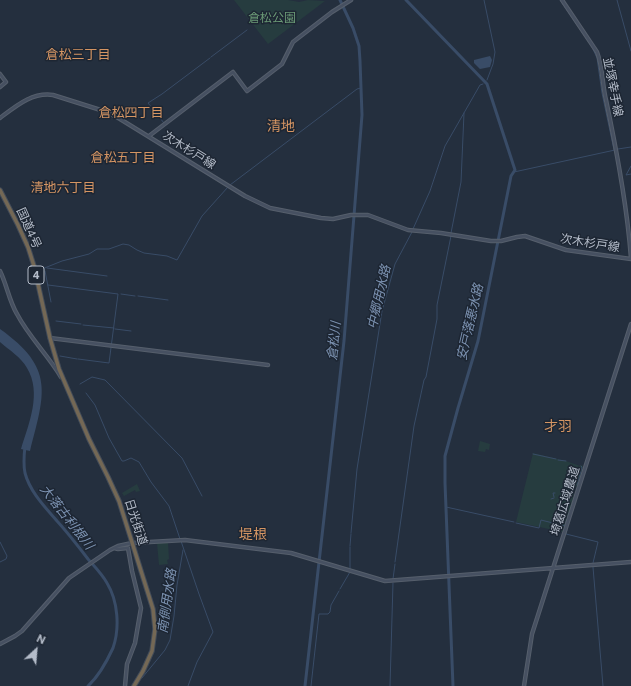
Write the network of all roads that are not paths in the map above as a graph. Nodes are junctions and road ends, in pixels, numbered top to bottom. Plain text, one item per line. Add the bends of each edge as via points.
1 (351, 0) edge
2 (562, 0) edge
3 (0, 74) edge
4 (0, 87) edge
5 (0, 118) edge
6 (149, 136) junction
7 (0, 190) edge
8 (631, 258) edge
9 (0, 271) edge
10 (631, 324) edge
11 (50, 338) junction
12 (268, 365) dead end
13 (56, 366) junction
14 (59, 370) joint
15 (65, 384) junction
16 (132, 543) junction
17 (114, 548) junction
18 (631, 562) edge
19 (553, 568) junction
20 (0, 644) edge
21 (125, 686) edge
22 (134, 686) edge
23 (524, 686) edge

1 - 6 street via 293,42 282,64 247,91 233,72
2 - 8 street, 並塚幸手線 via 599,57 627,220
3 - 4 street via 6,82
5 - 6 street, 次木杉戸線 via 29,98 51,94 110,114
6 - 8 street, 次木杉戸線 via 229,186 273,208 321,218 351,215 376,217 408,230 475,240 501,241 525,236 566,250
7 - 11 highway, 国道4号 / 4 via 31,256
9 - 13 street via 17,316
10 - 19 street, 埼葛広域農道
11 - 12 street
11 - 13 highway, 国道4号 / 4
13 - 14 highway, 国道4号 / 4
13 - 15 street
14 - 15 highway, 日光街道 / 4
15 - 16 highway, 日光街道 / 4 via 88,439 114,489
16 - 17 street
16 - 19 street via 185,540 291,553 385,581
16 - 22 highway, 日光街道 / 4 via 155,620 152,650
17 - 20 street via 65,582 22,631
17 - 21 street via 128,548 141,608 135,643 127,664
18 - 19 street
19 - 23 street, 埼葛広域農道 via 532,634

